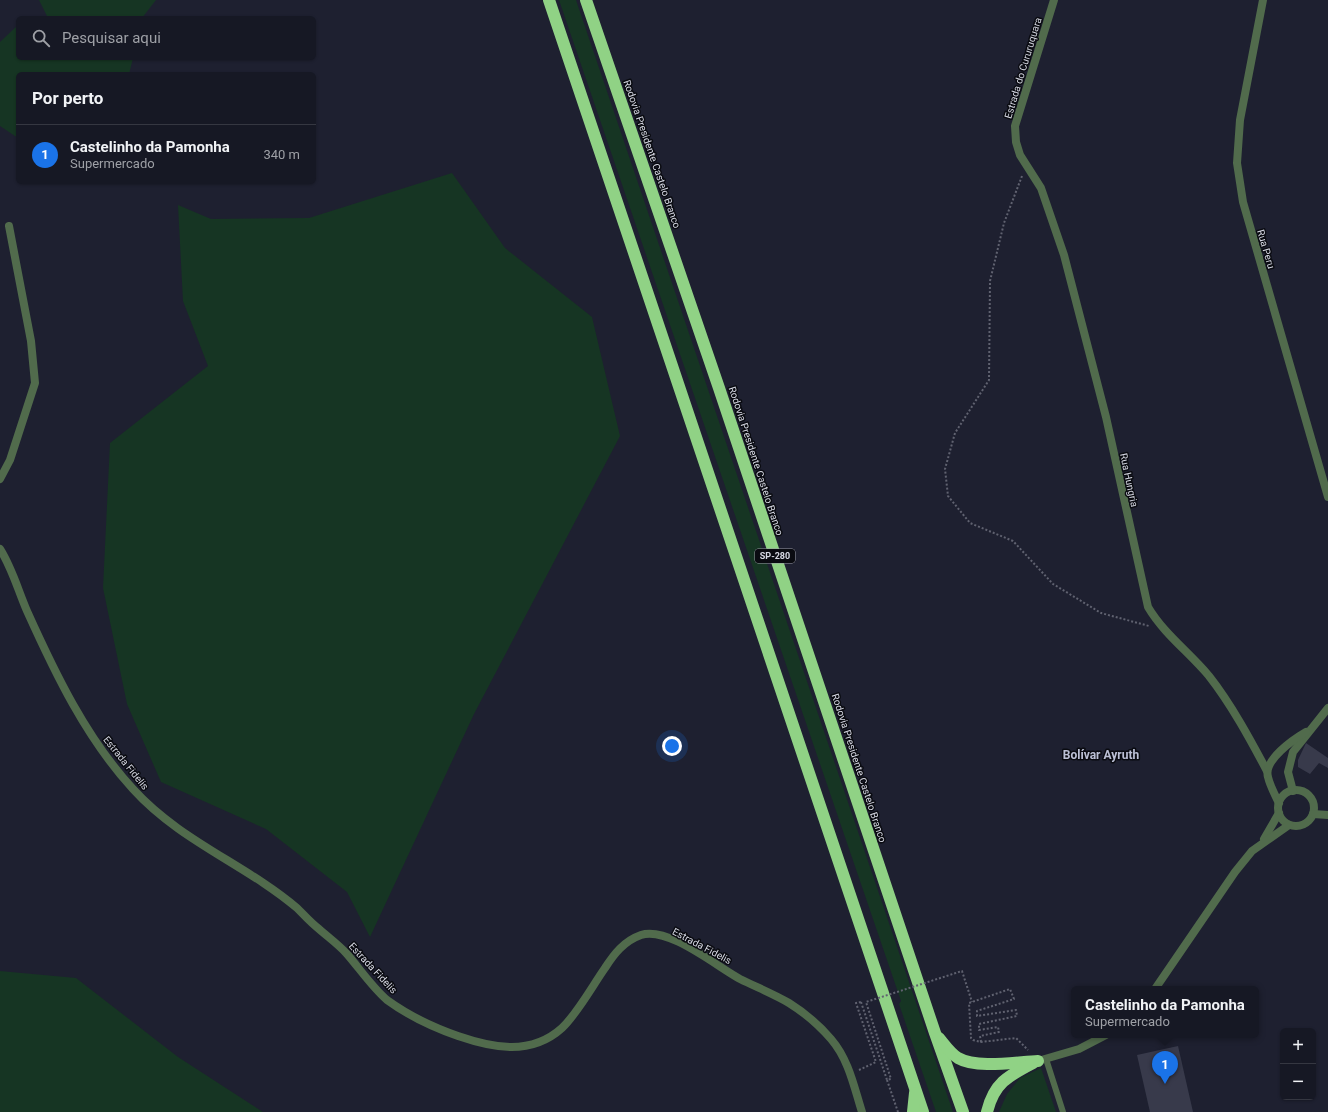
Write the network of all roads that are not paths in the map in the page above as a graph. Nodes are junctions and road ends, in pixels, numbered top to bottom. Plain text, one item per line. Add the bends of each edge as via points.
1 (549, 0) edge
2 (586, 0) edge
3 (1054, 0) edge
4 (1263, 0) edge
5 (1026, 165) joint
6 (9, 226) dead end
7 (0, 479) edge
8 (1328, 497) edge
9 (0, 549) edge
10 (1328, 708) edge
11 (1310, 730) junction
12 (1267, 771) junction
13 (1293, 791) junction
14 (1279, 803) junction
15 (1279, 813) junction
16 (1313, 814) junction
17 (1328, 815) edge
18 (1289, 825) junction
19 (1262, 842) junction
20 (1157, 986) edge
21 (935, 1033) junction
22 (1100, 1038) edge
23 (1042, 1060) junction
24 (916, 1090) junction
25 (862, 1112) edge
26 (913, 1112) edge
27 (923, 1112) edge
28 (963, 1112) edge
29 (987, 1112) edge
30 (1063, 1112) edge

1 - 24 highway
2 - 21 highway, Rodovia Presidente Castelo Branco / SP-280 via 722,396
3 - 5 street, Estrada do Cururuquara via 1015,126 1016,142
4 - 8 street, Rua Peru via 1240,120 1237,163 1243,202
5 - 12 street, Rua Hungria via 1044,194 1064,255 1106,417 1148,607 1164,630 1210,678 1250,739
6 - 7 street via 35,383 10,460
9 - 25 street, Estrada Fidelis via 69,696 101,751 134,791 177,828 296,908 344,951 385,998 419,1021 459,1037 498,1048 521,1047 542,1040 562,1028 618,950 643,934 655,934 690,949 737,978 789,1003 809,1017 841,1052 851,1074
10 - 11 street
11 - 12 street via 1283,749 1273,759
11 - 13 street via 1293,752 1290,761 1288,772
12 - 14 street, Rua Hungria via 1267,777
13 - 14 street via 1281,798
13 - 16 street via 1305,793 1310,797 1314,808
14 - 15 street
15 - 18 street
15 - 19 street
16 - 17 street
16 - 18 street via 1306,823
18 - 19 street
19 - 20 street via 1235,872
21 - 23 highway via 952,1053 965,1061 976,1063
21 - 28 highway, Rodovia Presidente Castelo Branco / SP-280
22 - 23 street
23 - 29 highway via 1013,1073 1004,1080 990,1099
23 - 30 lane
24 - 26 highway
24 - 27 highway

